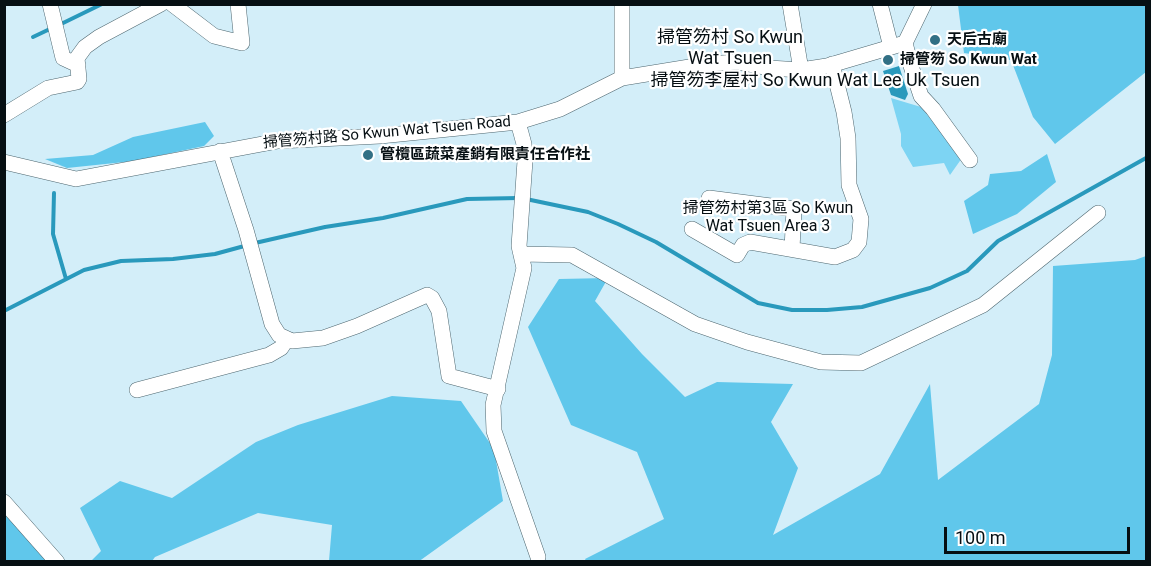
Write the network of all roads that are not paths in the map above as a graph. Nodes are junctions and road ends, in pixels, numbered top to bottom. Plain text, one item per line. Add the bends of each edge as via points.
1 (161, 4) edge
2 (172, 4) edge
3 (238, 4) edge
4 (622, 4) edge
5 (790, 4) edge
6 (880, 4) edge
7 (924, 4) edge
8 (51, 10) edge
9 (898, 45) junction
10 (832, 64) junction
11 (78, 65) junction
12 (801, 70) junction
13 (622, 78) junction
14 (4, 115) edge
15 (518, 122) junction
16 (220, 151) junction
17 (970, 160) dead end
18 (4, 162) edge
19 (708, 198) dead end
20 (1098, 213) dead end
21 (692, 229) dead end
22 (792, 249) junction
23 (521, 254) junction
24 (287, 339) junction
25 (498, 389) junction
26 (137, 390) dead end
27 (4, 502) edge
28 (538, 556) dead end
29 (57, 561) edge

1 - 11 street via 91,42 80,52
2 - 3 street via 214,36 242,43
4 - 13 street
5 - 12 street
6 - 9 street
7 - 9 street
8 - 11 street via 63,58
9 - 10 street, 掃管笏村路 So Kwun Wat Tsuen Road
9 - 17 street via 921,96
10 - 12 street, 掃管笏村路 So Kwun Wat Tsuen Road
10 - 22 street via 848,138 849,185 861,219 859,242 853,250 835,257
11 - 14 street via 77,82 48,88
12 - 13 street, 掃管笏村路 So Kwun Wat Tsuen Road via 737,62
13 - 15 street, 掃管笏村路 So Kwun Wat Tsuen Road via 560,109
15 - 16 street, 掃管笏村路 So Kwun Wat Tsuen Road via 380,136 278,141
15 - 23 street via 524,144
16 - 18 street, 掃管笏村路 So Kwun Wat Tsuen Road via 76,179
16 - 24 street via 272,324
19 - 22 street via 794,209
20 - 23 street via 983,305 861,363 820,362 747,342 695,324 572,255
21 - 22 street via 734,259 742,245 750,242
23 - 25 street via 524,267
24 - 25 street via 323,338 426,295 437,305 449,376
24 - 26 street via 269,355
25 - 28 street via 493,405 494,431
27 - 29 street

